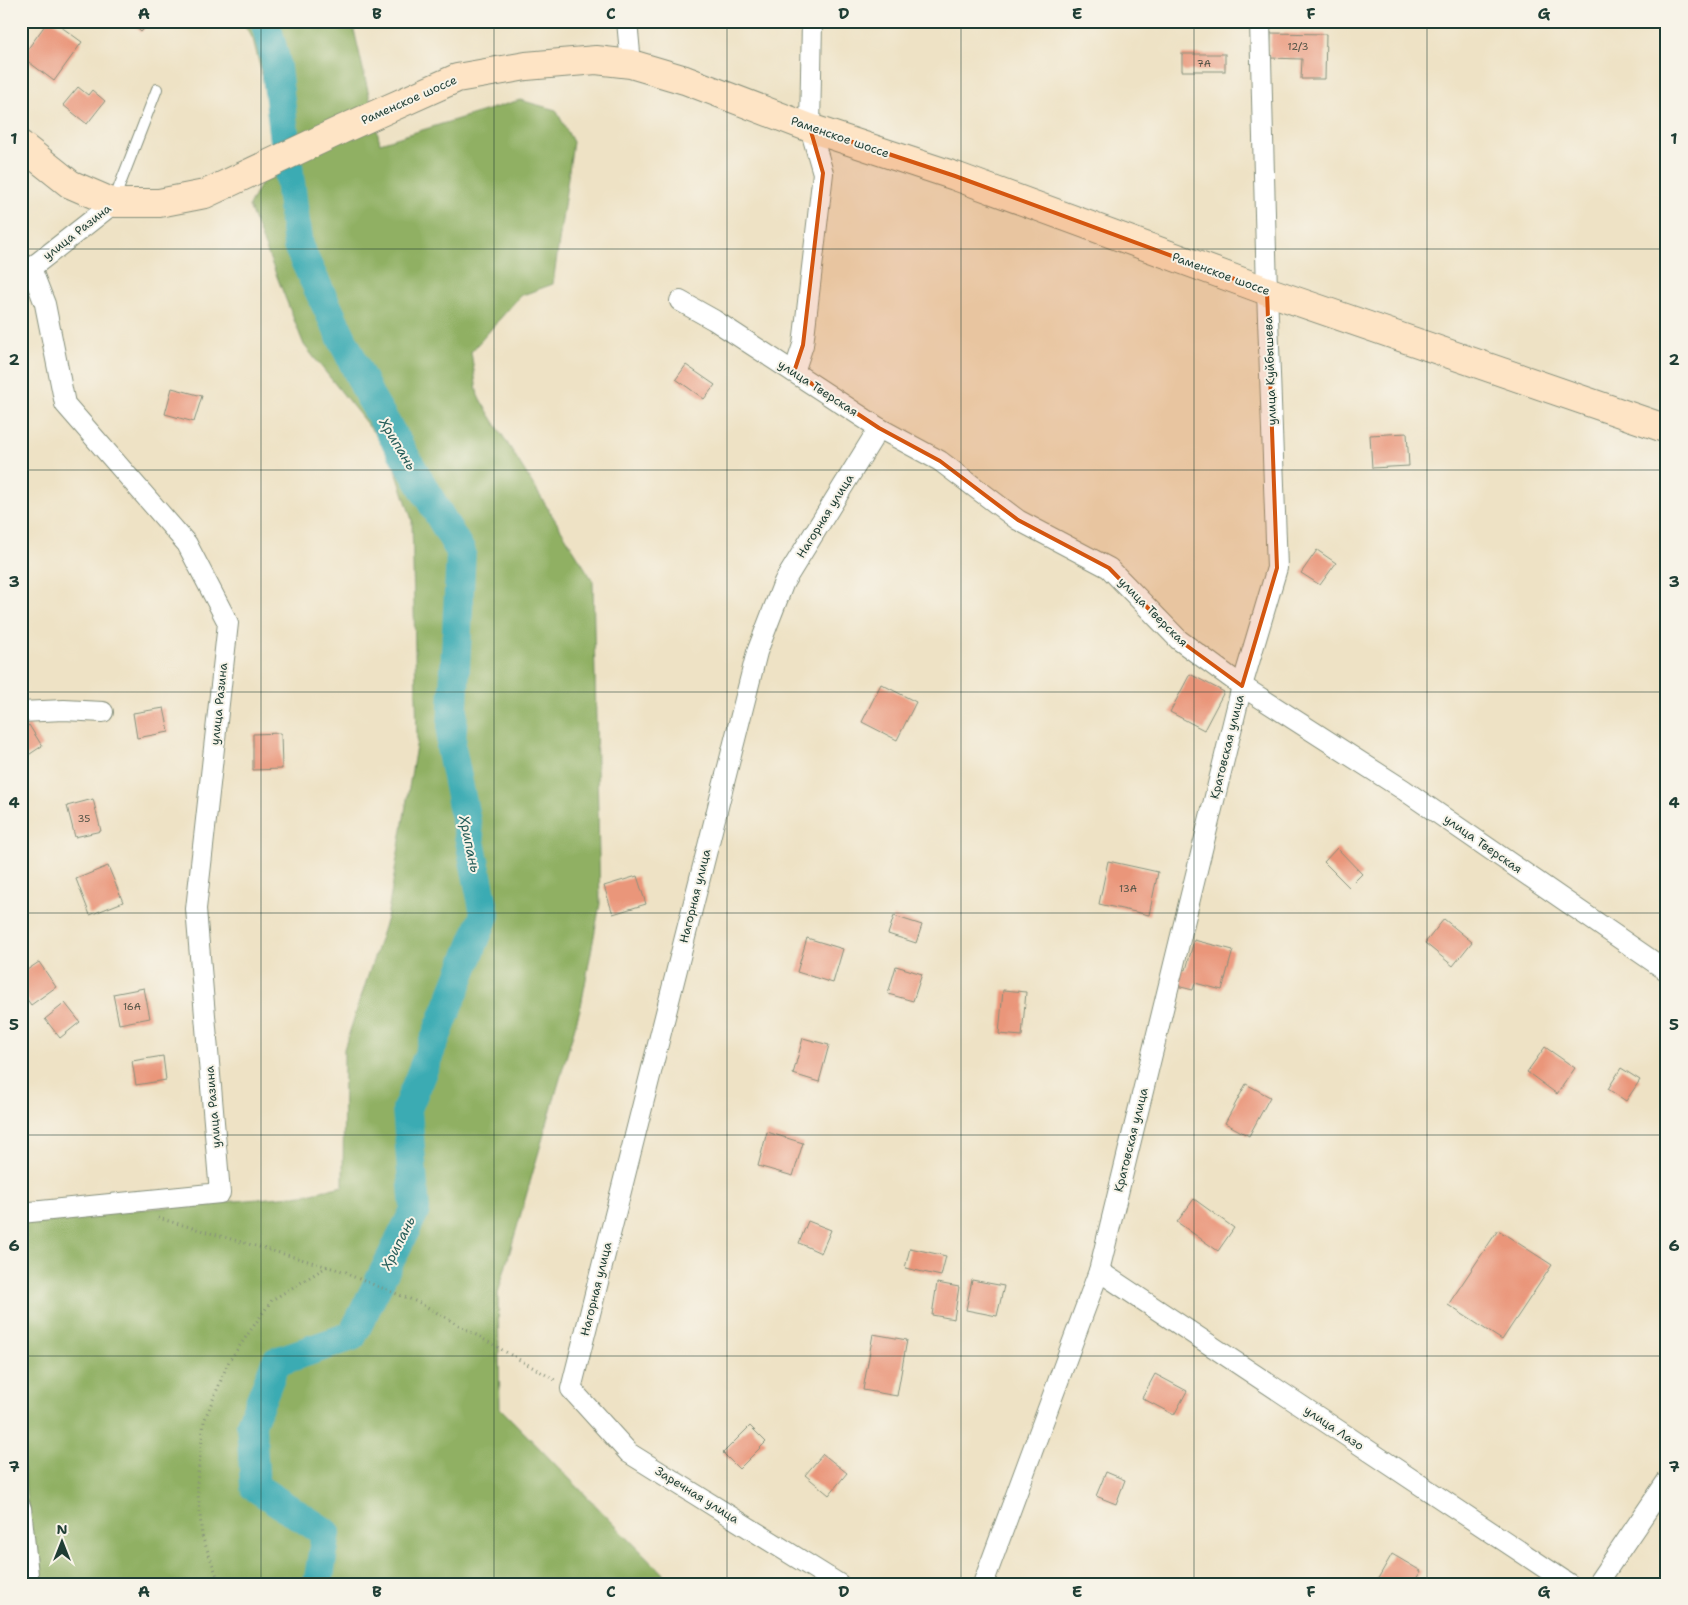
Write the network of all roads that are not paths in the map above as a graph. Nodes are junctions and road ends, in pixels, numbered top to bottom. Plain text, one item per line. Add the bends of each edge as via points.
1 (627, 21) edge
2 (812, 21) edge
3 (1260, 21) edge
4 (632, 64) junction
5 (157, 89) dead end
6 (810, 128) junction
7 (21, 146) edge
8 (114, 202) junction
9 (1267, 292) junction
10 (680, 301) dead end
11 (794, 372) junction
12 (879, 428) junction
13 (1667, 430) edge
14 (1242, 686) junction
15 (21, 712) edge
16 (103, 712) dead end
17 (1667, 971) edge
18 (21, 1213) edge
19 (1099, 1272) junction
20 (571, 1389) joint
21 (1667, 1481) edge
22 (21, 1508) edge
23 (29, 1584) edge
24 (839, 1584) edge
25 (983, 1584) edge
26 (1569, 1584) edge
27 (1597, 1584) edge

1 - 4 street
2 - 6 street
3 - 9 street, улица Куйбышева
4 - 6 main road, Раменское шоссе
4 - 8 main road, Раменское шоссе via 596,60 526,66 458,78 204,194 159,203
5 - 8 lane
6 - 9 main road, Раменское шоссе via 955,176
6 - 11 street via 823,173 803,345
7 - 8 main road, Раменское шоссе via 70,184
8 - 18 street, улица Разина via 31,268 45,304 65,404 187,544 228,622 196,909 220,1193
9 - 13 main road, Раменское шоссе
9 - 14 street, улица Куйбышева via 1277,568
10 - 11 street, улица Тверская
11 - 12 street, улица Тверская
12 - 14 street, улица Тверская via 940,461 1018,520 1109,568 1178,640
12 - 20 street, Нагорная улица via 784,582 757,652
14 - 17 street, улица Тверская via 1404,790
14 - 19 street, Кратовская улица
15 - 16 street
19 - 25 street, Кратовская улица
19 - 26 street, улица Лазо
20 - 24 street, Заречная улица via 629,1453
21 - 27 street
22 - 23 street

